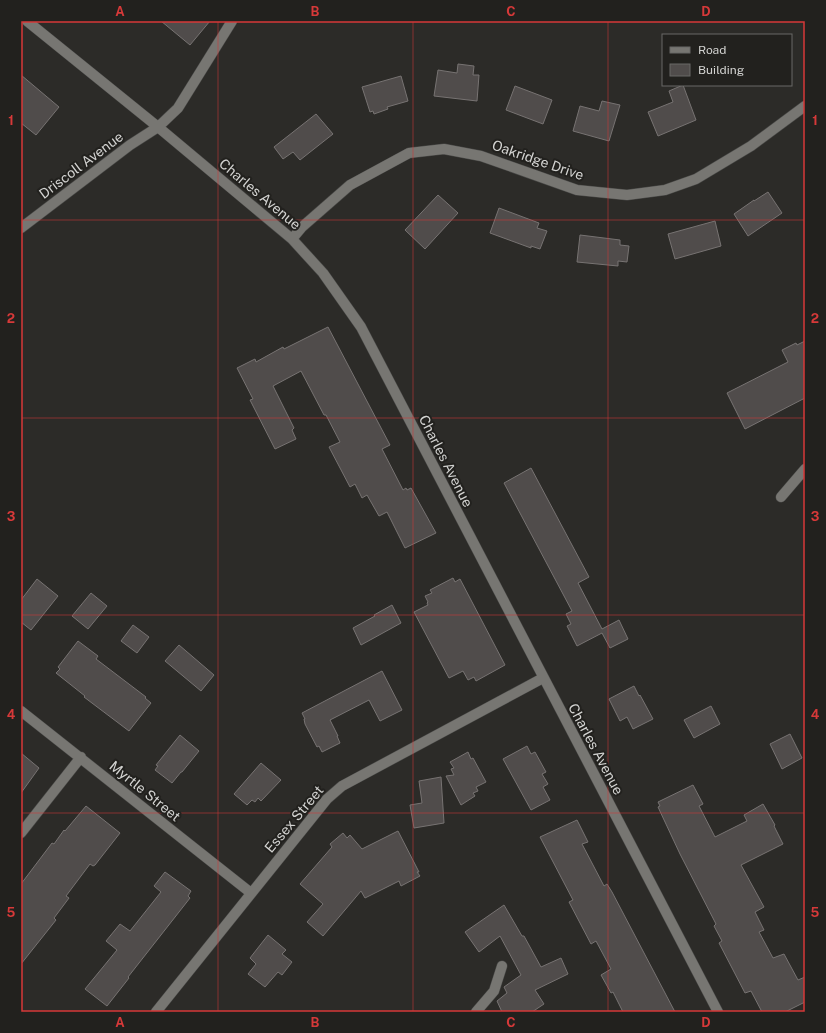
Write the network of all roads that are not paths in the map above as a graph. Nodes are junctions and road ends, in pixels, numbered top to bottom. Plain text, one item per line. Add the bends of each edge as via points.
1 (27, 21) edge
2 (232, 21) edge
3 (805, 106) edge
4 (158, 127) junction
5 (21, 228) edge
6 (292, 239) junction
7 (805, 469) edge
8 (781, 497) dead end
9 (543, 678) junction
10 (21, 711) edge
11 (81, 757) junction
12 (21, 833) edge
13 (251, 893) junction
14 (502, 966) dead end
15 (156, 1012) edge
16 (476, 1012) edge
17 (718, 1012) edge

1 - 4 street, Charles Avenue
2 - 4 street, Driscoll Avenue via 178,108
3 - 6 street, Oakridge Drive via 751,146 696,179 665,190 627,195 577,190 482,156 444,149 409,153 350,185
4 - 5 street, Driscoll Avenue via 130,145
4 - 6 street, Charles Avenue
6 - 9 street, Charles Avenue via 323,273 361,327
7 - 8 street
9 - 13 street, Essex Street via 342,786 327,799
9 - 17 street, Charles Avenue
10 - 11 street, Myrtle Street
11 - 12 street
11 - 13 street, Myrtle Street
13 - 15 street, Essex Street
14 - 16 street via 494,991

